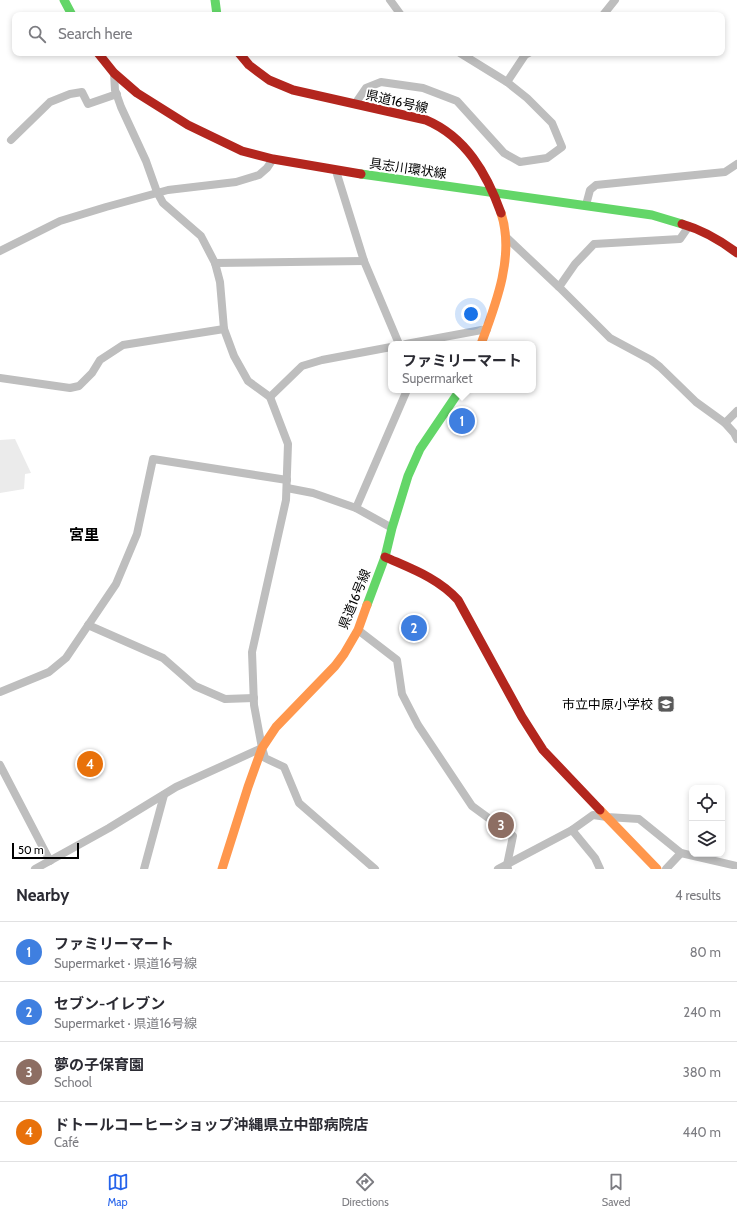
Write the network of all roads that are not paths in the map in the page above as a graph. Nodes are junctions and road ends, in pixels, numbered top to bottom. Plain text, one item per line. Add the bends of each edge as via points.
1 (64, 0) edge
2 (215, 0) edge
3 (390, 0) edge
4 (616, 0) edge
5 (70, 12) edge
6 (217, 12) edge
7 (399, 12) edge
8 (606, 12) edge
9 (100, 56) edge
10 (242, 56) edge
11 (465, 56) edge
12 (524, 56) edge
13 (114, 73) junction
14 (507, 82) junction
15 (117, 94) junction
16 (355, 104) junction
17 (11, 140) dead end
18 (273, 159) junction
19 (737, 164) edge
20 (336, 172) junction
21 (157, 192) junction
22 (492, 193) junction
23 (586, 205) junction
24 (690, 226) junction
25 (506, 237) junction
26 (0, 251) edge
27 (737, 253) edge
28 (364, 261) junction
29 (215, 263) junction
30 (559, 287) junction
31 (487, 329) junction
32 (224, 330) junction
33 (398, 341) edge
34 (422, 341) edge
35 (482, 341) edge
36 (388, 348) edge
37 (0, 378) edge
38 (406, 393) edge
39 (458, 393) edge
40 (270, 397) junction
41 (737, 411) edge
42 (725, 423) junction
43 (737, 439) edge
44 (287, 484) junction
45 (356, 508) junction
46 (392, 528) junction
47 (385, 557) junction
48 (88, 625) junction
49 (358, 630) junction
50 (0, 692) edge
51 (254, 698) junction
52 (262, 748) junction
53 (0, 765) edge
54 (164, 795) junction
55 (607, 818) junction
56 (572, 830) junction
57 (681, 853) junction
58 (50, 861) junction
59 (737, 866) edge
60 (508, 867) edge
61 (35, 869) edge
62 (144, 869) edge
63 (222, 869) edge
64 (375, 869) edge
65 (498, 869) edge
66 (600, 869) edge
67 (657, 869) edge
68 (666, 869) edge

1 - 5 main road
2 - 6 main road
3 - 7 street
4 - 8 street
9 - 13 main road, 具志川環状線
10 - 16 main road, 県道16号線 via 269,80 293,90
11 - 14 street
12 - 14 street
13 - 15 street
13 - 18 main road, 具志川環状線 via 137,93 188,125 242,151
14 - 16 street via 552,123 562,147 547,158 520,162 504,153 458,101 423,88 380,82 366,88
15 - 17 street via 88,104 82,92 50,102
15 - 21 street
16 - 22 main road, 県道16号線 via 426,120 440,127 468,150
18 - 20 main road, 具志川環状線
18 - 21 street via 259,175 236,182
19 - 23 street via 725,172 596,185 590,190
20 - 22 main road, 具志川環状線
20 - 28 street
21 - 26 street via 60,221
21 - 29 street via 164,203 201,236
22 - 23 main road, 具志川環状線
22 - 25 main road, 県道16号線 via 504,222
23 - 24 main road, 具志川環状線 via 652,215
24 - 27 main road, 具志川環状線 via 724,243
24 - 30 street via 680,239 594,244 575,264
25 - 30 street
25 - 31 main road, 県道16号線 via 506,257
28 - 29 street
28 - 33 street
29 - 32 street via 220,282
30 - 42 street via 610,338 651,360 696,402
31 - 34 street
31 - 35 main road, 県道16号線
32 - 37 street via 124,345 100,360 79,386 70,388
32 - 40 street via 234,356 248,381
36 - 40 street via 302,366
38 - 45 street
39 - 46 main road, 県道16号線 via 420,449 408,476
40 - 44 street via 288,444
41 - 42 street
42 - 43 street
44 - 45 street
44 - 48 street via 153,459 137,534 116,584
44 - 51 street via 286,500 252,652
45 - 46 street
46 - 47 main road, 県道16号線
47 - 49 main road, 県道16号線
47 - 55 main road via 433,579 454,595 532,735 560,769
48 - 50 street via 66,658 49,672
48 - 51 street via 164,658 195,686 225,699
49 - 52 main road, 県道16号線 via 335,666 276,726
49 - 60 street via 397,660 402,694 418,725 472,806 513,836
51 - 52 street
52 - 54 street via 176,787
52 - 63 main road, 県道16号線
52 - 64 street via 265,758 284,767 299,803
53 - 58 street
54 - 58 street
54 - 62 street
55 - 56 street via 593,815
55 - 57 street via 639,819
55 - 67 main road
56 - 60 street
56 - 66 street via 595,858
57 - 59 street
57 - 68 street
58 - 61 street
60 - 65 street

